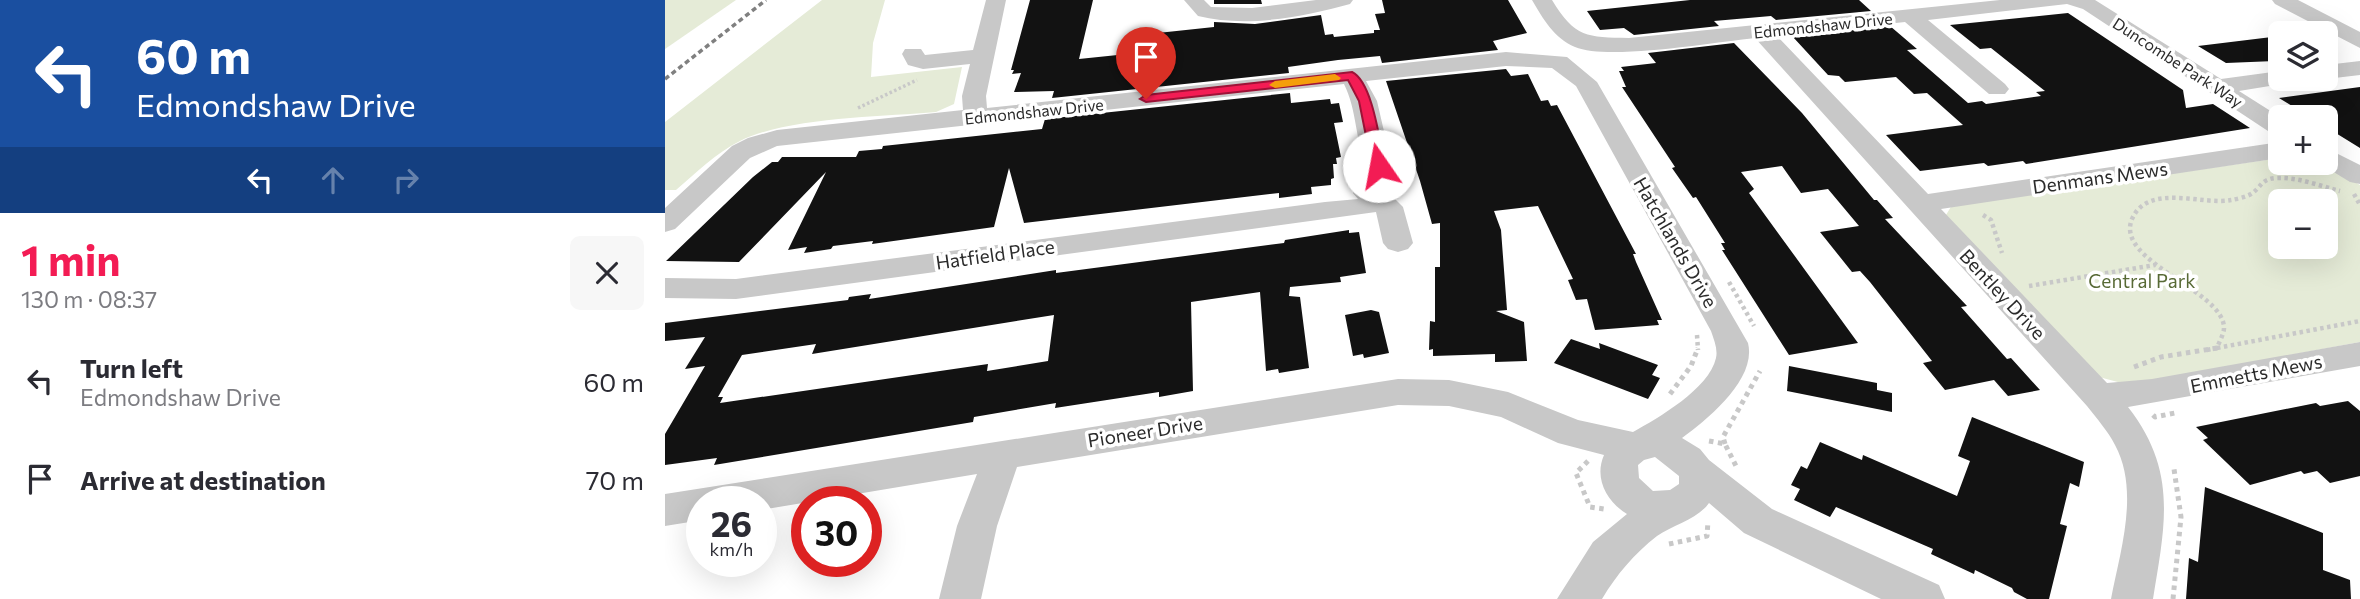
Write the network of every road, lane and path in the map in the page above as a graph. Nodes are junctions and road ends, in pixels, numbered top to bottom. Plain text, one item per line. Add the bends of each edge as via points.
1 (996, 0) edge
2 (1194, 0) edge
3 (1343, 0) edge
4 (1359, 0) edge
5 (1542, 0) edge
6 (2059, 0) edge
7 (2066, 0) edge
8 (2073, 0) edge
9 (2282, 0) edge
10 (1314, 7) junction
11 (1909, 15) junction
12 (1556, 24) junction
13 (1761, 32) junction
14 (2360, 41) edge
15 (913, 54) dead end
16 (1552, 55) junction
17 (1587, 56) junction
18 (974, 57) junction
19 (2360, 68) edge
20 (2338, 71) edge
21 (1358, 75) junction
22 (2268, 80) edge
23 (2217, 87) junction
24 (1997, 89) dead end
25 (970, 111) junction
26 (851, 112) dead end
27 (2268, 120) edge
28 (2268, 152) edge
29 (2338, 165) edge
30 (2357, 180) edge
31 (1374, 196) junction
32 (1920, 204) junction
33 (665, 223) edge
34 (1398, 243) dead end
35 (2155, 264) junction
36 (2028, 286) dead end
37 (665, 288) edge
38 (2360, 321) edge
39 (1692, 325) dead end
40 (2217, 348) junction
41 (2360, 354) edge
42 (2139, 382) junction
43 (1667, 398) dead end
44 (1704, 401) junction
45 (2104, 402) junction
46 (1639, 445) junction
47 (992, 456) junction
48 (1657, 483) junction
49 (777, 492) edge
50 (686, 507) edge
51 (665, 510) edge
52 (960, 599) edge
53 (1579, 599) edge
54 (1924, 599) edge
55 (2131, 599) edge

1 - 18 street
2 - 10 street via 1188,11 1196,18 1211,19
3 - 10 street
4 - 10 street
5 - 12 street, Hatchlands Drive
6 - 11 street, Edmondshaw Drive
7 - 8 street
8 - 23 street, Duncombe Park Way via 2090,5
9 - 14 street
11 - 13 street, Edmondshaw Drive
11 - 24 street
12 - 16 street
12 - 17 street, Hatchlands Drive
13 - 17 street, Edmondshaw Drive via 1629,45
13 - 32 street, Bentley Drive
15 - 18 street via 923,62
16 - 17 street, Hatchlands Drive
16 - 17 street, Edmondshaw Drive via 1566,41
16 - 21 street, Edmondshaw Drive
17 - 44 street, Hatchlands Drive via 1733,348 1732,362
18 - 25 street
18 - 26 path
19 - 20 street
21 - 25 street, Edmondshaw Drive
21 - 31 street via 1379,166 1387,179 1388,187
22 - 23 street
23 - 27 street, Duncombe Park Way
25 - 33 street, Edmondshaw Drive via 760,146 725,169
28 - 32 street, Denmans Mews
29 - 30 street
30 - 35 path via 2265,180 2239,200 2165,197 2137,210 2132,227 2139,248
31 - 34 street via 1389,206
31 - 37 street, Hatfield Place via 1366,207 736,289
32 - 45 street, Bentley Drive
35 - 36 path
35 - 40 path via 2212,306 2224,328
38 - 40 path
39 - 43 path via 1698,337 1697,354
40 - 42 path via 2161,357
41 - 42 street, Emmetts Mews
42 - 45 street, Emmetts Mews via 2139,399
44 - 46 street, Hatchlands Drive
44 - 48 street, Hatchlands Drive
45 - 55 street, Bentley Drive via 2140,459 2147,500
46 - 48 street, Pioneer Drive
46 - 48 street via 1618,463
46 - 48 street, Pioneer Drive via 1667,445 1678,450
47 - 48 street, Pioneer Drive via 1410,392 1481,398 1518,409
47 - 49 street, Pioneer Drive
47 - 52 street via 977,482 977,526
48 - 48 path via 1707,536 1662,546
48 - 48 path via 1590,507 1576,472
48 - 48 path via 1725,444 1741,476 1729,481
48 - 53 street
48 - 54 street, Pioneer Drive via 1758,522
50 - 51 street

